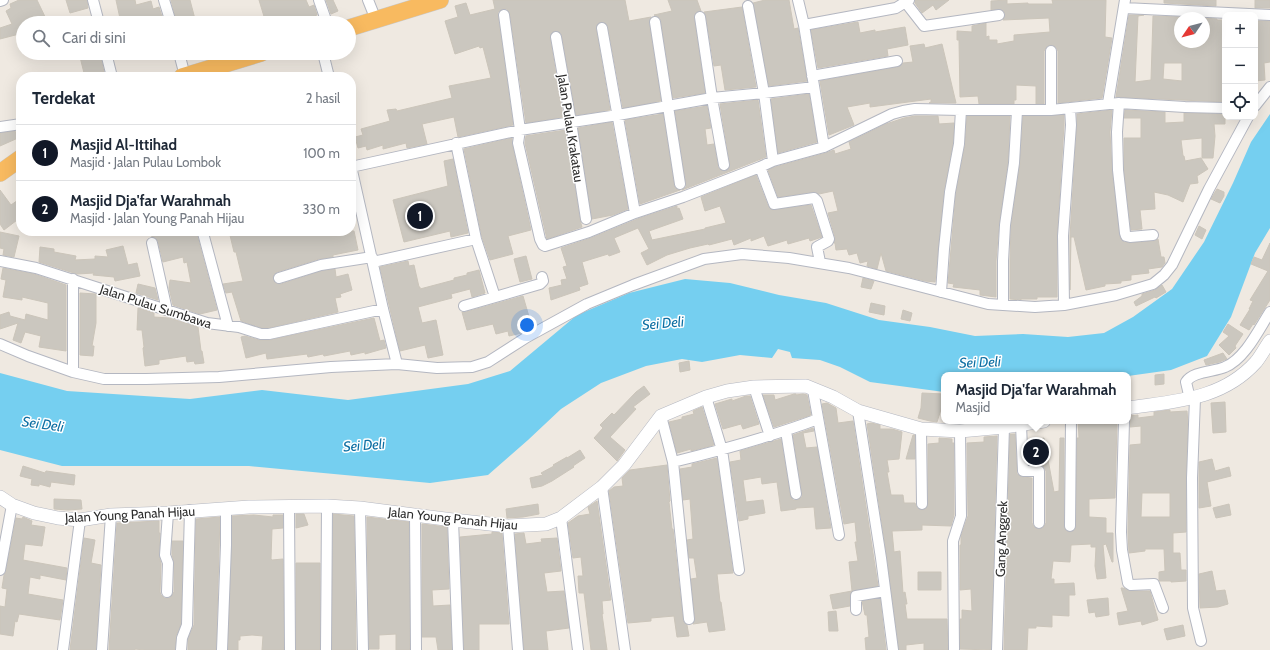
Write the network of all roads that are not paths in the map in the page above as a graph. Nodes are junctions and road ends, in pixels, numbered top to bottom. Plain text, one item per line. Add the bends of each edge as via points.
1 (93, 0) edge
2 (164, 0) edge
3 (319, 0) edge
4 (368, 0) edge
5 (440, 0) edge
6 (798, 0) edge
7 (907, 1) edge
8 (420, 3) edge
9 (1124, 4) edge
10 (748, 6) dead end
11 (504, 15) dead end
12 (999, 15) dead end
13 (1270, 15) edge
14 (97, 16) edge
15 (169, 16) edge
16 (325, 16) edge
17 (700, 17) dead end
18 (376, 20) junction
19 (655, 22) dead end
20 (804, 25) junction
21 (356, 26) edge
22 (602, 28) dead end
23 (556, 37) dead end
24 (1051, 51) dead end
25 (108, 60) edge
26 (181, 60) edge
27 (238, 60) edge
28 (325, 60) edge
29 (897, 60) dead end
30 (111, 72) edge
31 (183, 72) edge
32 (197, 72) edge
33 (328, 72) edge
34 (812, 76) junction
35 (814, 87) junction
36 (1270, 87) edge
37 (764, 93) junction
38 (712, 98) junction
39 (1258, 102) edge
40 (1108, 103) junction
41 (1119, 103) junction
42 (668, 106) junction
43 (1070, 108) junction
44 (1222, 108) edge
45 (961, 110) junction
46 (1052, 110) junction
47 (1017, 111) junction
48 (618, 115) junction
49 (1246, 120) edge
50 (571, 122) junction
51 (16, 125) edge
52 (0, 127) edge
53 (520, 130) junction
54 (456, 144) junction
55 (824, 147) junction
56 (16, 161) edge
57 (772, 161) junction
58 (356, 165) edge
59 (724, 165) dead end
60 (760, 167) junction
61 (2, 171) edge
62 (680, 184) dead end
63 (356, 207) edge
64 (635, 213) junction
65 (586, 219) dead end
66 (204, 236) edge
67 (1153, 236) dead end
68 (476, 239) junction
69 (152, 243) dead end
70 (372, 259) junction
71 (0, 261) edge
72 (820, 262) junction
73 (542, 277) dead end
74 (279, 278) dead end
75 (73, 279) junction
76 (941, 292) junction
77 (495, 297) junction
78 (1003, 305) junction
79 (1064, 305) junction
80 (464, 306) dead end
81 (383, 309) junction
82 (167, 310) junction
83 (1270, 312) edge
84 (228, 326) junction
85 (1270, 342) edge
86 (0, 344) edge
87 (397, 364) junction
88 (73, 372) junction
89 (754, 387) junction
90 (813, 390) junction
91 (706, 397) junction
92 (1192, 399) junction
93 (1131, 408) edge
94 (858, 411) junction
95 (661, 416) junction
96 (818, 419) junction
97 (1020, 424) joint
98 (1071, 424) edge
99 (1124, 424) edge
100 (1004, 427) junction
101 (921, 428) junction
102 (786, 431) junction
103 (960, 431) junction
104 (770, 436) junction
105 (722, 450) junction
106 (673, 462) junction
107 (602, 487) junction
108 (796, 494) dead end
109 (0, 497) edge
110 (12, 504) junction
111 (922, 504) dead end
112 (327, 506) junction
113 (289, 507) junction
114 (360, 508) junction
115 (226, 509) junction
116 (190, 510) junction
117 (168, 513) junction
118 (112, 515) junction
119 (415, 515) junction
120 (561, 518) junction
121 (80, 520) junction
122 (453, 520) junction
123 (1039, 523) dead end
124 (508, 526) junction
125 (1070, 526) dead end
126 (839, 535) dead end
127 (0, 570) edge
128 (739, 570) dead end
129 (885, 591) junction
130 (167, 592) dead end
131 (1163, 608) dead end
132 (856, 610) dead end
133 (689, 619) dead end
134 (1201, 641) dead end
135 (954, 649) edge
136 (63, 650) edge
137 (102, 650) edge
138 (181, 650) edge
139 (222, 650) edge
140 (290, 650) edge
141 (326, 650) edge
142 (363, 650) edge
143 (416, 650) edge
144 (458, 650) edge
145 (518, 650) edge
146 (578, 650) edge
147 (625, 650) edge
148 (893, 650) edge
149 (997, 650) edge

1 - 14 street
2 - 15 street
3 - 16 street
4 - 18 street
5 - 8 highway
6 - 20 street
7 - 12 street via 924,26
7 - 20 street via 896,8
8 - 18 highway
9 - 13 street
9 - 40 street
10 - 37 street
11 - 53 street
17 - 38 street
18 - 21 highway
19 - 42 street
20 - 34 street
22 - 48 street
23 - 50 street, Jalan Pulau Krakatau
24 - 46 street
25 - 30 street
26 - 31 street
27 - 32 highway
28 - 33 street
29 - 34 street
34 - 35 street
35 - 37 street
35 - 55 street
36 - 39 street
37 - 38 street
37 - 57 street
38 - 42 street
38 - 59 street
40 - 41 street
40 - 43 street
41 - 44 street
41 - 67 street via 1118,170 1124,233 1130,237
42 - 48 street
42 - 62 street
43 - 46 street
43 - 79 street via 1063,236
45 - 47 street
45 - 55 street via 903,111
45 - 76 street
46 - 47 street
47 - 78 street via 1014,162 1002,261
48 - 50 street
48 - 64 street
49 - 79 street via 1172,265 1164,275 1153,284 1116,295
50 - 53 street
50 - 65 street, Jalan Pulau Krakatau
51 - 52 street
53 - 54 street
53 - 64 street via 518,143 543,245 548,246 589,232
54 - 58 street
54 - 68 street
55 - 57 street
56 - 61 highway
57 - 60 street
60 - 64 street
60 - 72 street via 774,204 814,198 817,201 829,239 817,247
63 - 70 street
66 - 84 street
68 - 70 street
68 - 77 street
69 - 82 street
70 - 74 street via 321,265
70 - 81 street
71 - 75 street, Jalan Pulau Sumbawa
72 - 76 street
72 - 87 street via 742,254 704,259 587,304 488,362 472,367 437,368
73 - 77 street via 540,284
75 - 82 street, Jalan Pulau Sumbawa
75 - 88 street
76 - 78 street via 988,304
77 - 80 street
78 - 79 street
81 - 84 street, Jalan Pulau Sumbawa via 269,334
81 - 87 street
82 - 84 street, Jalan Pulau Sumbawa via 207,323
83 - 92 street via 1238,358 1226,367 1193,375 1188,379 1186,382
85 - 92 street via 1257,361 1231,384
86 - 88 street
87 - 88 street via 219,377 146,379 104,379
89 - 90 street via 806,386
89 - 91 street
89 - 104 street
90 - 94 street via 833,397
90 - 96 street
91 - 95 street
91 - 105 street
92 - 93 street
92 - 134 street via 1193,608
94 - 101 street
94 - 129 street
95 - 106 street
95 - 107 street, Jalan Young Panah Hijau via 624,465
96 - 102 street
96 - 126 street
97 - 100 street
97 - 123 street via 1023,471 1039,471
98 - 125 street
99 - 131 street via 1121,532 1128,583 1131,586 1154,584
100 - 103 street
100 - 149 street, Gang Anggrek
101 - 103 street
101 - 111 street
102 - 104 street
102 - 108 street
103 - 135 street via 961,516 953,541
104 - 105 street
105 - 106 street
105 - 128 street
106 - 133 street
107 - 120 street, Jalan Young Panah Hijau
107 - 147 street
109 - 110 street, Jalan Young Panah Hijau
110 - 121 street, Jalan Young Panah Hijau via 34,514
110 - 127 street
112 - 113 street, Jalan Young Panah Hijau
112 - 114 street, Jalan Young Panah Hijau
112 - 141 street
113 - 115 street, Jalan Young Panah Hijau
113 - 140 street
114 - 119 street, Jalan Young Panah Hijau
114 - 142 street
115 - 116 street, Jalan Young Panah Hijau
115 - 139 street
116 - 117 street, Jalan Young Panah Hijau
116 - 138 street via 187,625
117 - 118 street, Jalan Young Panah Hijau
117 - 130 street via 165,555 168,563
118 - 121 street, Jalan Young Panah Hijau
118 - 137 street
119 - 122 street, Jalan Young Panah Hijau
119 - 143 street
120 - 124 street, Jalan Young Panah Hijau via 546,524
120 - 146 street
121 - 136 street
122 - 124 street, Jalan Young Panah Hijau
122 - 144 street
124 - 145 street
129 - 132 street via 856,596
129 - 148 street

